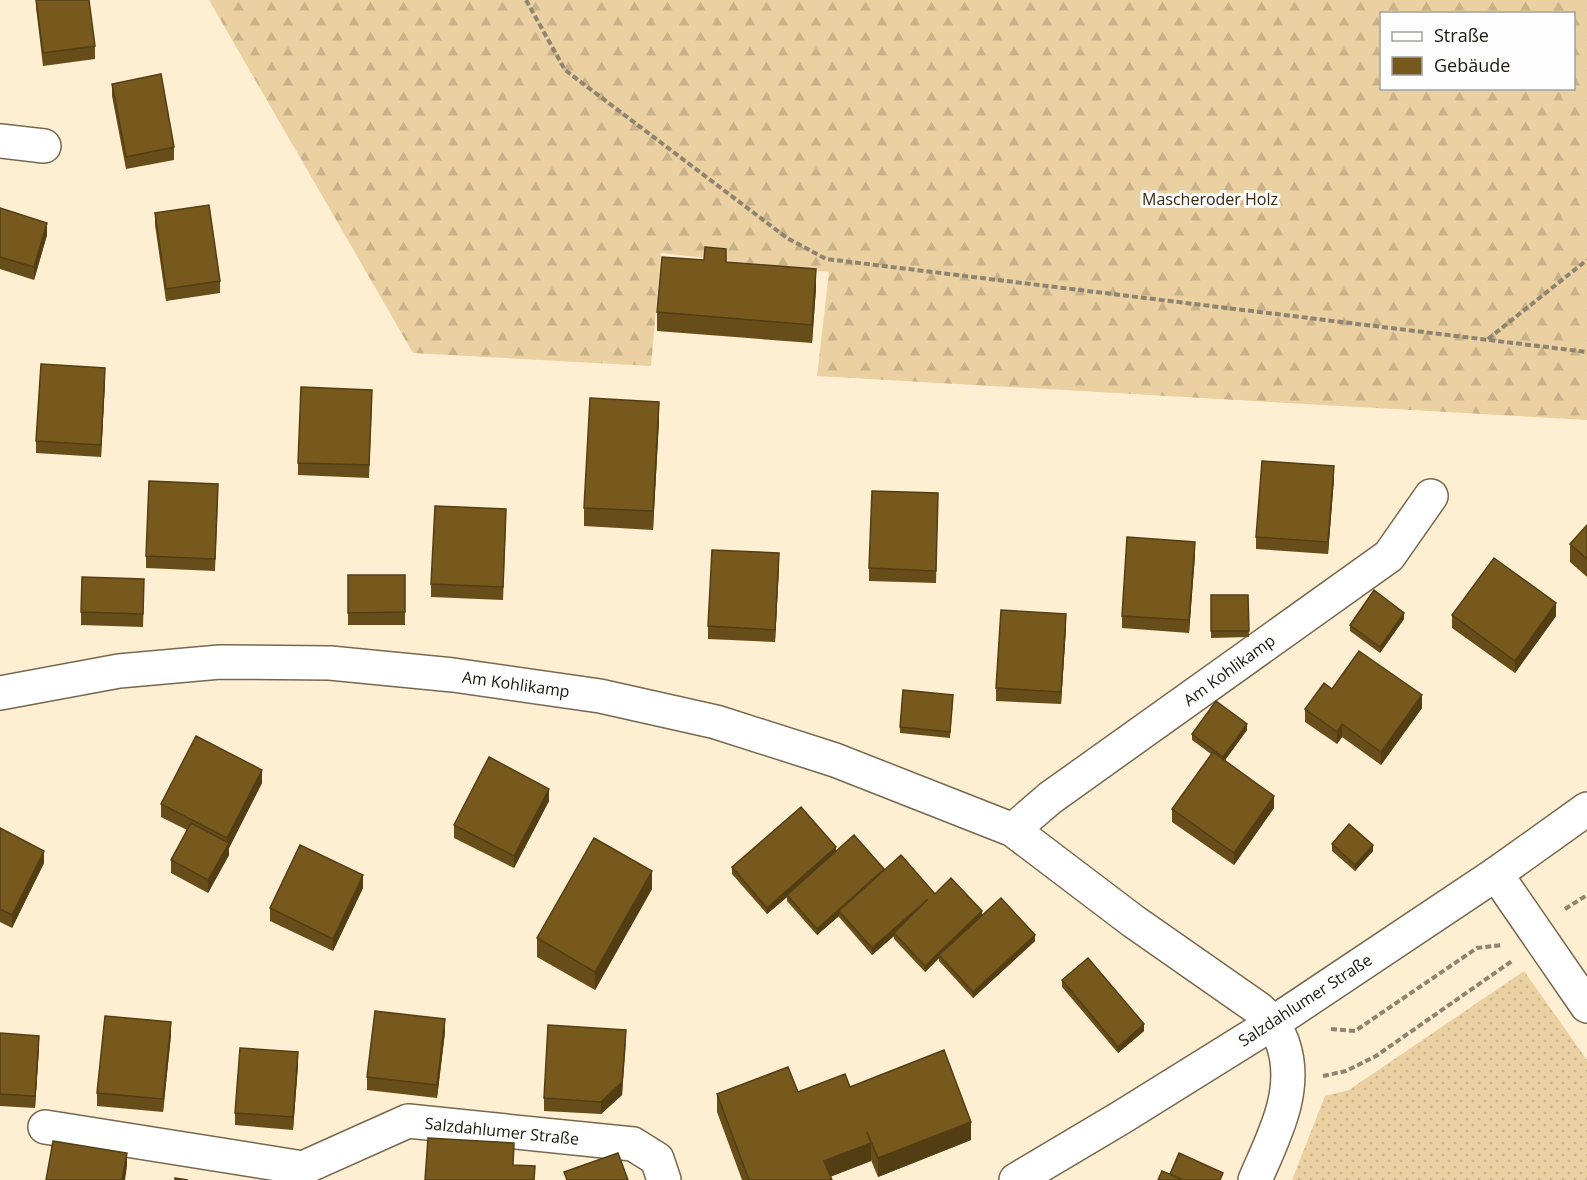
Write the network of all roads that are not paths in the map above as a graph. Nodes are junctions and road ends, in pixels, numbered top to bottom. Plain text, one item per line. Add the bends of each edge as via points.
1 (0, 141) edge
2 (44, 146) dead end
3 (1431, 496) dead end
4 (0, 693) edge
5 (1587, 809) edge
6 (1013, 830) junction
7 (1496, 874) junction
8 (1587, 1006) edge
9 (1273, 1023) junction
10 (45, 1126) dead end
11 (664, 1180) edge
12 (1016, 1180) edge
13 (1255, 1180) edge

1 - 2 street
3 - 6 street, Am Kohlikamp via 1389,556 1050,798
4 - 6 street, Am Kohlikamp via 119,671 220,662 330,663 464,676 600,696 716,722 835,760
5 - 7 street, Salzdahlumer Straße
6 - 9 street, Am Kohlikamp
7 - 8 street
7 - 9 street, Salzdahlumer Straße
9 - 12 street, Salzdahlumer Straße
9 - 13 street via 1283,1044 1288,1082 1278,1126
10 - 11 street, Salzdahlumer Straße via 303,1168 408,1121 633,1144 657,1160

